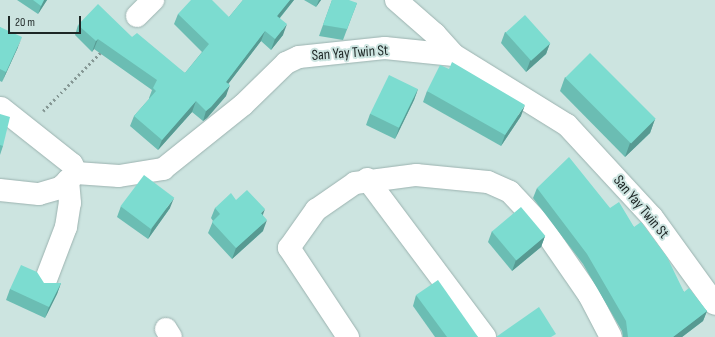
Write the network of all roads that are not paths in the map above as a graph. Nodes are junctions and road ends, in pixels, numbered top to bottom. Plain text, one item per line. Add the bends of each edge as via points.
1 (153, 0) edge
2 (396, 0) edge
3 (136, 16) dead end
4 (454, 55) junction
5 (1, 108) dead end
6 (72, 177) junction
7 (367, 179) junction
8 (0, 190) edge
9 (45, 282) edge
10 (715, 304) edge
11 (348, 337) edge
12 (485, 337) edge
13 (611, 337) edge

1 - 3 street
2 - 4 street via 435,34
4 - 6 street, San Yay Twin St via 385,48 299,56 286,63 243,105 163,170 119,176
4 - 10 street, San Yay Twin St via 568,125 652,217
5 - 6 street via 72,164
6 - 8 street via 60,188 39,194
6 - 9 street via 66,227
7 - 11 street via 316,210 289,248
7 - 12 street
7 - 13 street via 416,175 488,182 510,192 540,224 589,295

